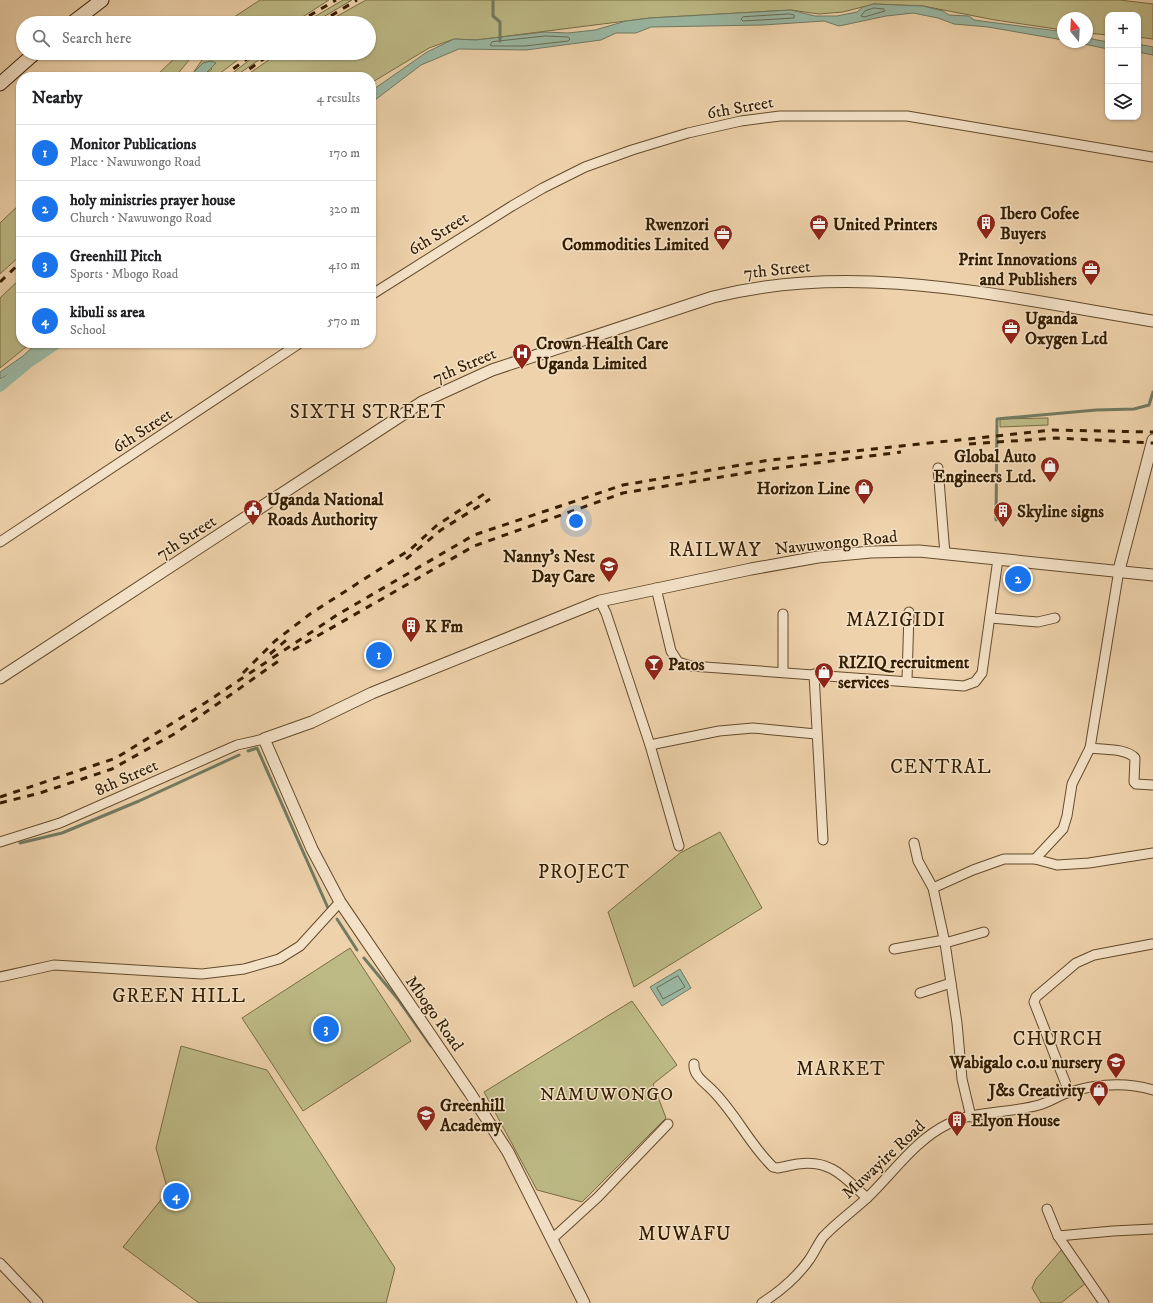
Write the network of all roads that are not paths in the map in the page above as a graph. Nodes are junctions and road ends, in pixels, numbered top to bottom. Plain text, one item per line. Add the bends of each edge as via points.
1 (102, 0) edge
2 (81, 16) edge
3 (27, 60) edge
4 (0, 84) edge
5 (1153, 157) edge
6 (376, 292) edge
7 (1153, 322) edge
8 (292, 348) edge
9 (1153, 440) edge
10 (938, 468) dead end
11 (0, 542) edge
12 (945, 554) junction
13 (998, 559) junction
14 (1119, 570) junction
15 (1153, 575) edge
16 (656, 588) junction
17 (600, 601) junction
18 (909, 612) dead end
19 (783, 614) dead end
20 (990, 618) junction
21 (1055, 618) dead end
22 (782, 671) junction
23 (814, 674) junction
24 (0, 678) edge
25 (907, 680) junction
26 (816, 734) junction
27 (264, 739) junction
28 (650, 745) junction
29 (1090, 748) junction
30 (1153, 786) edge
31 (823, 840) dead end
32 (0, 842) edge
33 (914, 843) dead end
34 (679, 846) dead end
35 (1153, 853) edge
36 (1035, 858) junction
37 (933, 888) junction
38 (340, 902) junction
39 (984, 932) dead end
40 (944, 941) junction
41 (1152, 944) edge
42 (894, 949) dead end
43 (0, 977) edge
44 (951, 982) junction
45 (920, 993) dead end
46 (694, 1064) dead end
47 (1153, 1090) edge
48 (1069, 1092) junction
49 (971, 1117) junction
50 (668, 1124) dead end
51 (867, 1198) junction
52 (1047, 1209) dead end
53 (1153, 1229) edge
54 (1058, 1236) junction
55 (552, 1239) junction
56 (0, 1263) edge
57 (38, 1303) edge
58 (584, 1303) edge
59 (762, 1303) edge
60 (1104, 1303) edge

1 - 2 main road
3 - 4 main road
5 - 6 street, 6th Street via 907,116 796,116 741,121 688,133 585,167 531,195
7 - 24 street, 7th Street via 927,285 852,281 782,284 746,288 712,297 492,370 422,402
8 - 11 street, 6th Street
9 - 14 street
10 - 12 street
12 - 13 street, Nawuwongo Road
12 - 16 street, Nawuwongo Road via 919,551 871,552 818,557
13 - 14 street, Nawuwongo Road
13 - 20 street
14 - 15 street, Nawuwongo Road
14 - 29 street
16 - 17 street, Nawuwongo Road
16 - 22 street via 671,651 678,662 691,666
17 - 27 street, Nawuwongo Road via 372,693 312,722
17 - 28 street
18 - 25 street
19 - 22 street
20 - 21 street via 1038,622
20 - 25 street via 982,673 975,682 964,686
22 - 23 street
23 - 25 street
23 - 26 street
26 - 28 street via 753,728 719,731
26 - 31 street
27 - 32 street, 8th Street via 237,745 60,823
27 - 38 street, Mbogo Road via 312,849
28 - 34 street
29 - 30 street via 1132,755 1135,758 1134,782
29 - 36 street via 1072,784 1063,829
33 - 37 street via 918,861
35 - 36 street via 1089,863 1051,864
36 - 37 street via 1004,859
37 - 40 street
38 - 43 street via 300,946 279,959 244,969 202,974 54,965
38 - 55 street, Mbogo Road via 508,1152
39 - 40 street
40 - 42 street
40 - 44 street
41 - 48 street via 1117,950 1076,963 1034,999
44 - 45 street
44 - 49 street via 962,1079
46 - 51 street via 698,1076 714,1092 773,1167 808,1163 828,1166 842,1174
47 - 48 street, Muwayire Road via 1108,1084
48 - 49 street, Muwayire Road via 1041,1104
49 - 51 street, Muwayire Road via 950,1122 921,1141
50 - 55 street via 598,1197
51 - 59 street, Muwayire Road via 832,1228 794,1278
52 - 54 street
53 - 54 street
54 - 60 street
55 - 58 street, Mbogo Road
56 - 57 street

